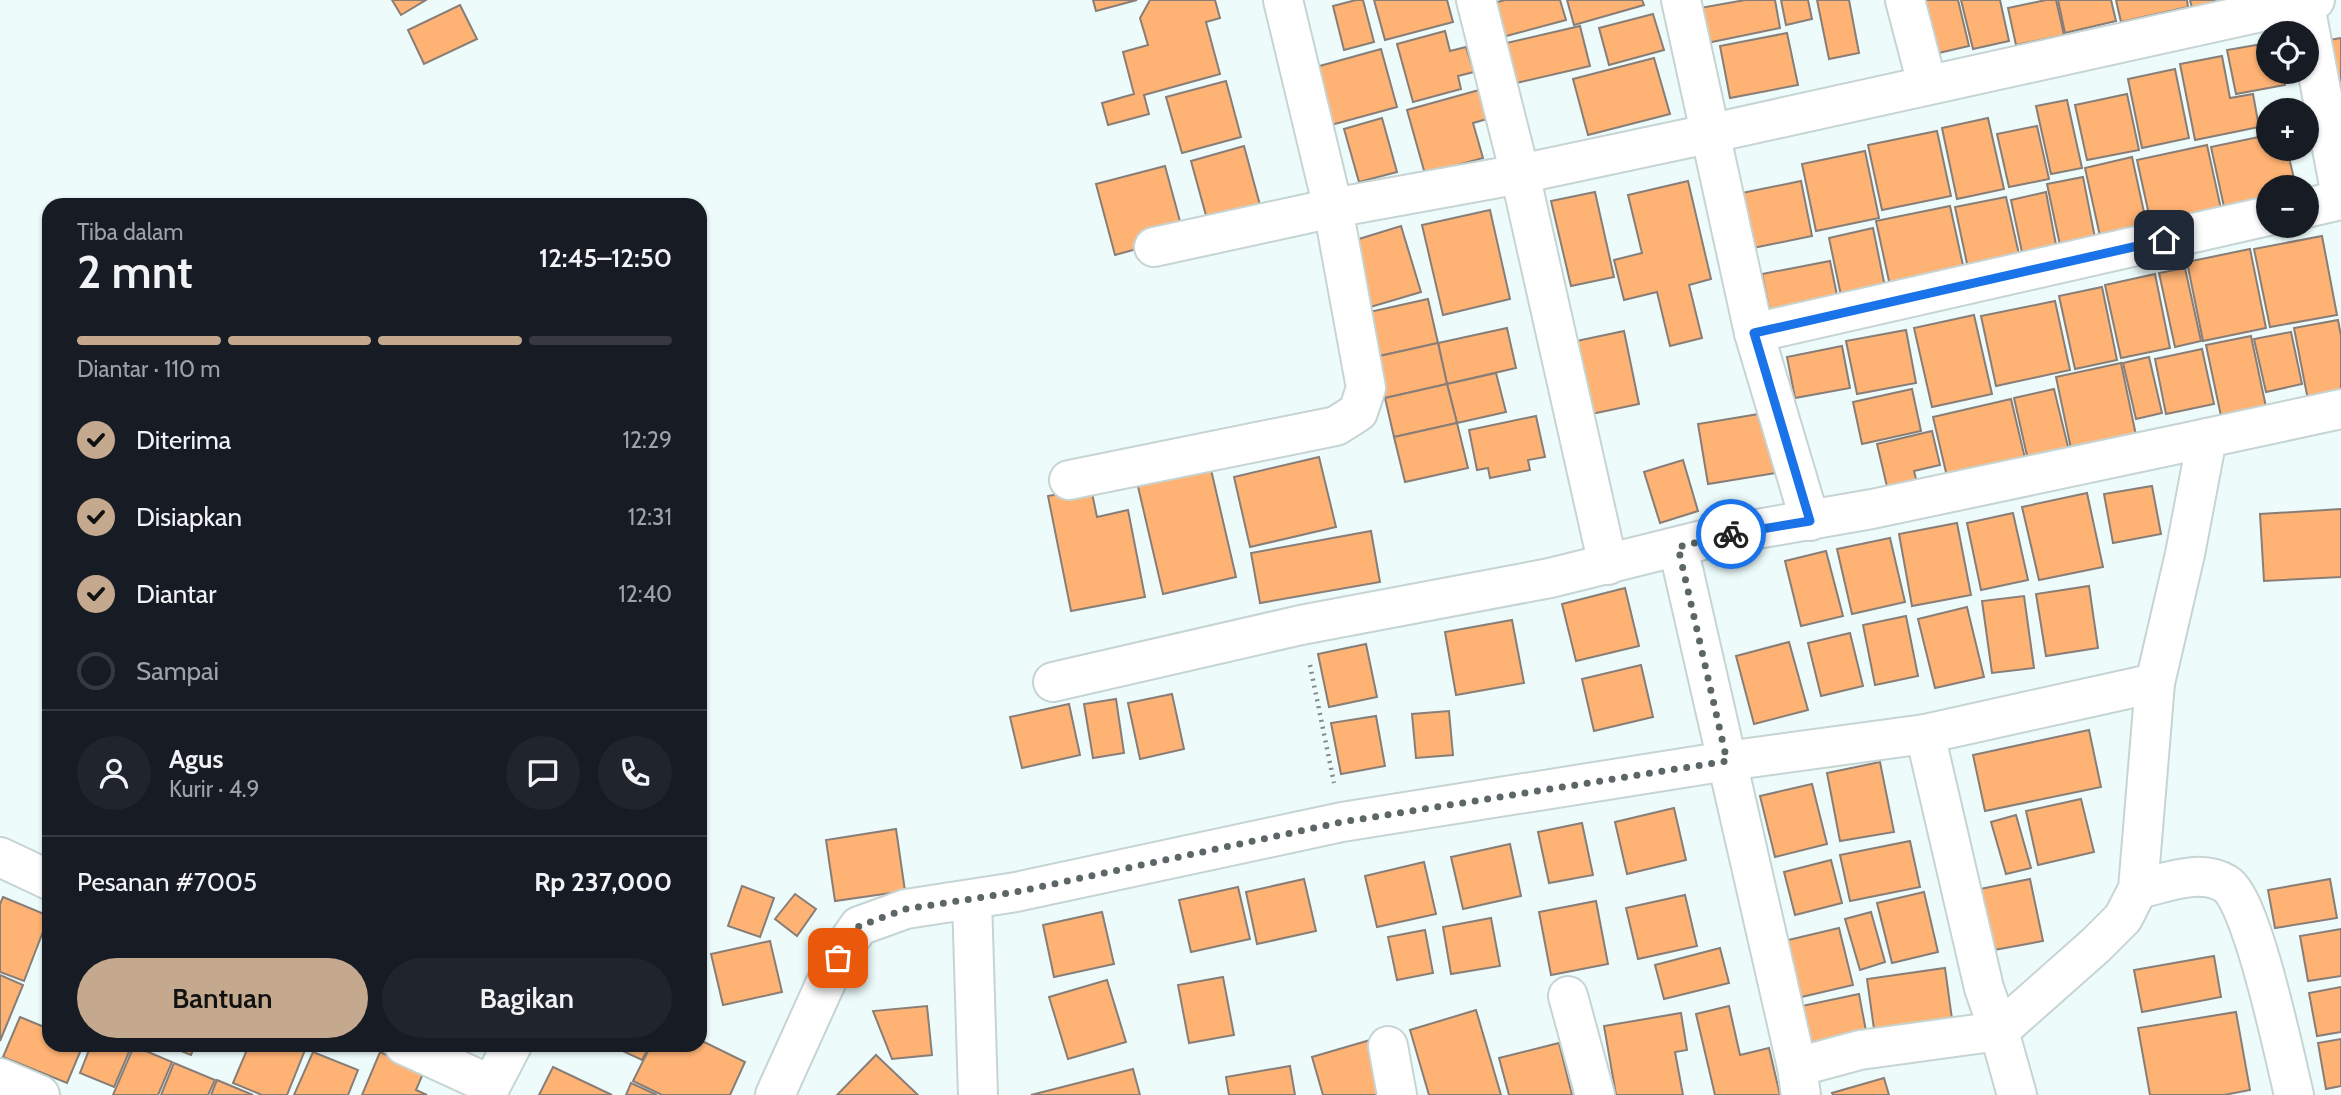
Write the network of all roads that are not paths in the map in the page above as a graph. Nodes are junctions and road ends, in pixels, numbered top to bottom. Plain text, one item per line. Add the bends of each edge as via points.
1 (1283, 0) edge
2 (1476, 0) edge
3 (1681, 0) edge
4 (1905, 0) edge
5 (2307, 1) edge
6 (1927, 84) junction
7 (1708, 134) junction
8 (1520, 174) junction
9 (2341, 198) edge
10 (2319, 204) edge
11 (1333, 208) junction
12 (2256, 219) edge
13 (1154, 247) dead end
14 (1754, 333) junction
15 (2341, 409) edge
16 (2207, 438) junction
17 (1069, 480) dead end
18 (1810, 521) junction
19 (1678, 547) junction
20 (1608, 565) junction
21 (1053, 682) dead end
22 (2155, 683) junction
23 (1925, 734) junction
24 (1727, 761) junction
25 (0, 857) edge
26 (42, 877) edge
27 (2138, 889) junction
28 (972, 900) junction
29 (1568, 996) dead end
30 (2000, 1031) junction
31 (1388, 1046) dead end
32 (417, 1052) edge
33 (508, 1052) edge
34 (1799, 1081) edge
35 (489, 1090) edge
36 (775, 1095) edge
37 (978, 1095) edge
38 (1397, 1095) edge
39 (1595, 1095) edge
40 (2017, 1095) edge
41 (2294, 1095) edge

1 - 11 street
2 - 8 street
3 - 7 street
4 - 6 street
5 - 6 street
5 - 9 street
6 - 7 street
7 - 8 street
7 - 14 street
8 - 11 street
8 - 20 street
9 - 10 street
11 - 13 street
11 - 17 street via 1366,388 1359,412 1336,426
12 - 14 street
14 - 18 street
15 - 16 street
16 - 18 street
16 - 22 street
18 - 19 street
19 - 20 street
19 - 24 street
20 - 21 street via 1301,625
22 - 23 street
22 - 27 street
23 - 24 street
23 - 30 street via 1984,988
24 - 28 street via 1342,822
24 - 34 street
25 - 26 street
27 - 30 street via 2123,918
27 - 41 street via 2202,875 2228,884 2246,912
28 - 36 street via 906,909 859,926 838,958
28 - 37 street
29 - 39 street
30 - 34 street via 1860,1050
30 - 40 street
31 - 38 street
32 - 35 street
33 - 35 street

